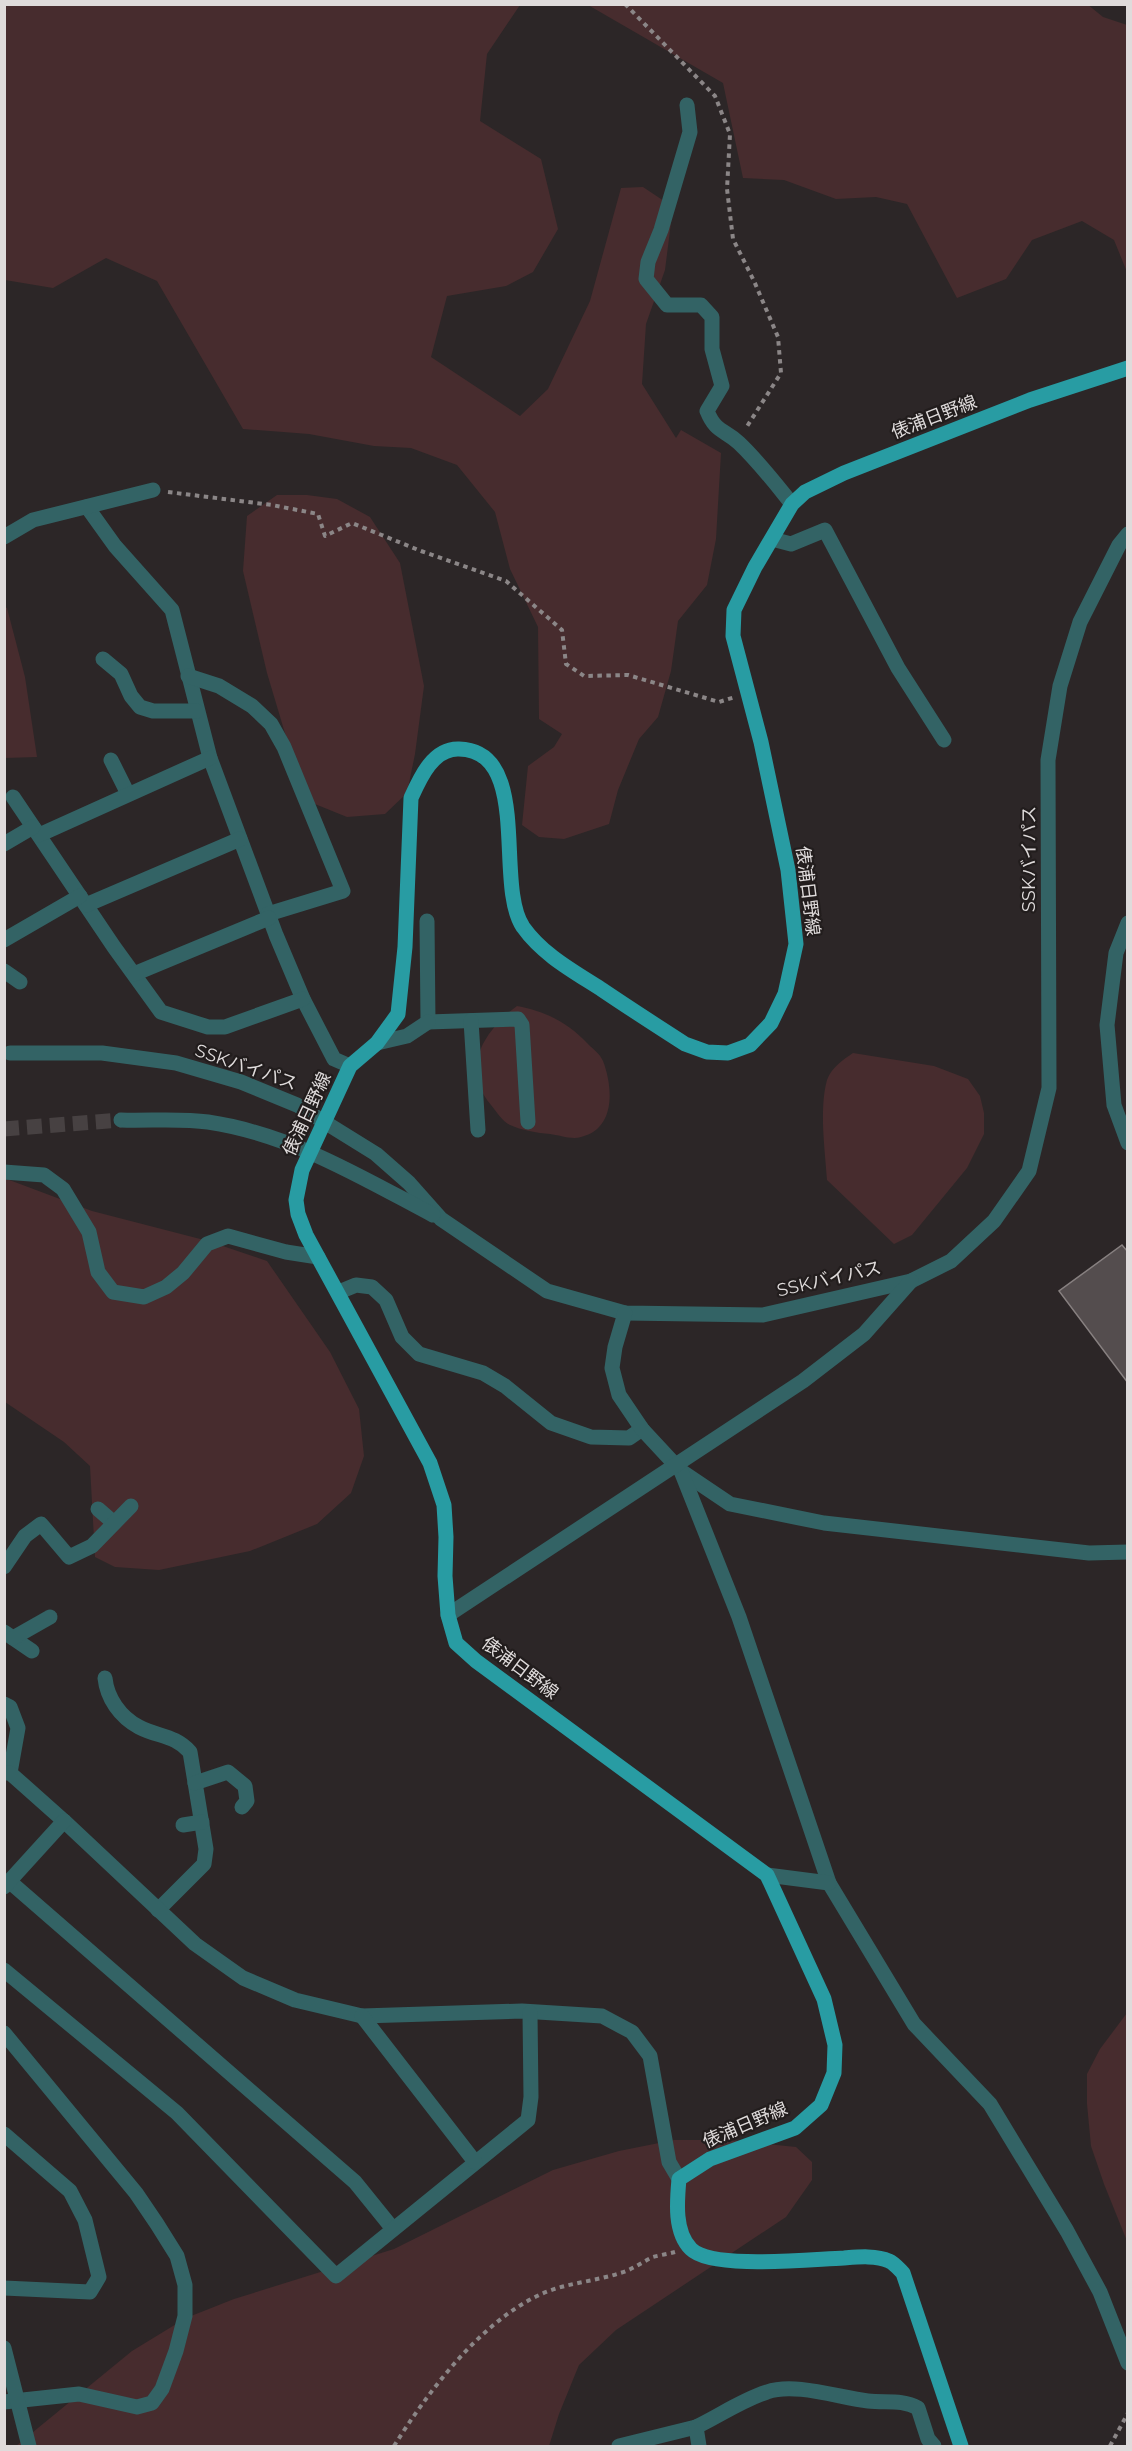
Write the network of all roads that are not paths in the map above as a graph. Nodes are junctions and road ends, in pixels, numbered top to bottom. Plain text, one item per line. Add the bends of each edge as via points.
1 (687, 105) dead end
2 (1128, 368) edge
3 (153, 490) road end
4 (792, 504) junction
5 (87, 507) junction
6 (1128, 534) edge
7 (4, 537) edge
8 (772, 539) junction
9 (103, 658) dead end
10 (188, 676) junction
11 (197, 711) junction
12 (944, 740) dead end
13 (210, 758) junction
14 (111, 760) dead end
15 (128, 794) junction
16 (13, 797) dead end
17 (36, 831) junction
18 (240, 839) junction
19 (4, 844) edge
20 (83, 901) junction
21 (269, 916) junction
22 (427, 921) dead end
23 (1128, 923) edge
24 (4, 940) edge
25 (4, 971) edge
26 (134, 974) junction
27 (20, 982) dead end
28 (303, 999) junction
29 (471, 1021) junction
30 (428, 1022) junction
31 (377, 1043) junction
32 (10, 1053) dead end
33 (350, 1066) junction
34 (121, 1120) tunnel mouth
35 (528, 1122) dead end
36 (478, 1130) dead end
37 (1128, 1143) edge
38 (4, 1172) edge
39 (441, 1219) junction
40 (318, 1257) junction
41 (911, 1281) junction
42 (339, 1292) junction
43 (625, 1313) junction
44 (642, 1429) junction
45 (681, 1470) junction
46 (131, 1506) dead end
47 (98, 1509) dead end
48 (114, 1523) junction
49 (1128, 1552) edge
50 (4, 1568) edge
51 (448, 1615) junction
52 (50, 1617) dead end
53 (9, 1635) edge
54 (32, 1651) dead end
55 (105, 1678) dead end
56 (4, 1704) edge
57 (7, 1773) edge
58 (195, 1784) junction
59 (242, 1807) dead end
60 (64, 1821) junction
61 (202, 1822) junction
62 (183, 1825) dead end
63 (767, 1875) junction
64 (829, 1883) junction
65 (7, 1884) edge
66 (158, 1910) junction
67 (4, 1970) edge
68 (530, 2013) junction
69 (362, 2016) junction
70 (4, 2033) edge
71 (4, 2134) edge
72 (475, 2162) junction
73 (679, 2179) junction
74 (393, 2229) junction
75 (4, 2288) edge
76 (4, 2348) edge
77 (1128, 2363) edge
78 (11, 2400) edge
79 (696, 2427) junction
80 (29, 2446) edge
81 (619, 2446) edge
82 (699, 2446) edge
83 (934, 2446) edge
84 (961, 2446) edge

1 - 4 street via 690,132 646,279 667,305 701,305 712,317 712,349 722,386 707,411 712,424 738,442
2 - 4 main road, 俵浦日野線 via 1030,400 844,473 805,492
3 - 5 street
4 - 8 main road, 俵浦日野線
5 - 7 street via 33,520
5 - 10 street via 115,546 172,610
6 - 41 street, SSKバイパス via 1080,622 1060,686 1048,760 1049,1088 1029,1171 994,1221 951,1261
8 - 12 street via 791,544 825,530 898,668
8 - 31 main road, 俵浦日野線 via 734,610 733,636 761,742 788,870 796,944 784,994 771,1023 750,1045 728,1053 707,1052 685,1044 536,944 513,905 500,777 488,758 468,749 454,749 434,759 411,798 398,1014
9 - 11 street via 121,674 140,706 153,711
10 - 11 street
10 - 21 street via 219,686 252,706 271,724 343,891
11 - 13 street
13 - 15 street
13 - 18 street
14 - 15 street
15 - 17 street
16 - 17 street
17 - 19 street
17 - 20 street
18 - 20 street
18 - 21 street
20 - 24 street
20 - 26 street
21 - 26 street
21 - 28 street
22 - 30 street
23 - 37 street via 1116,953 1107,1025 1114,1105
25 - 27 street
26 - 28 street via 161,1012 208,1027 225,1027
28 - 33 street via 334,1059
29 - 30 street
29 - 35 street via 518,1019 522,1025
29 - 36 street
30 - 31 street via 407,1036
31 - 33 main road, 俵浦日野線
32 - 39 street, SSKバイパス via 102,1053 176,1063 241,1082 297,1105 376,1154
33 - 40 main road, 俵浦日野線 via 302,1170 296,1200 298,1214
34 - 39 street via 207,1122 265,1134 345,1168
38 - 40 street via 44,1175 63,1189 89,1232 98,1272 113,1292 144,1297 166,1287 207,1244 228,1236
39 - 43 street, SSKバイパス via 548,1291
40 - 42 main road, 俵浦日野線
41 - 43 street, SSKバイパス via 763,1314
41 - 51 street via 864,1334 802,1381
42 - 44 street via 356,1285 372,1287 386,1300 402,1337 419,1354 483,1373 551,1423 591,1437 628,1438
42 - 51 main road, 俵浦日野線 via 430,1463 444,1505
43 - 44 street via 612,1368 618,1395
44 - 45 street
45 - 49 street via 730,1504 824,1523 1089,1553
45 - 64 street via 739,1617
46 - 48 street
47 - 48 street
48 - 50 street via 92,1546 69,1557 41,1524 25,1536
51 - 63 main road, 俵浦日野線 via 456,1643 476,1661
52 - 53 street
53 - 54 street
55 - 58 street via 106,1692 114,1706 138,1727 181,1742 190,1752
56 - 57 street via 10,1707 18,1728
57 - 60 street
58 - 59 street via 228,1772 246,1786 247,1801
58 - 61 street
60 - 65 street
60 - 66 street
61 - 62 street
61 - 66 street via 204,1864
63 - 64 street
63 - 73 main road, 俵浦日野線 via 824,1999 835,2044 834,2073 821,2105 795,2128 710,2159
64 - 77 street via 914,2024 990,2104 1100,2292
65 - 74 street via 354,2182
66 - 69 street via 195,1944 243,1978 295,2000
67 - 74 street via 177,2113 336,2276
68 - 69 street
68 - 72 street via 528,2120
68 - 73 street via 602,2016 632,2032 650,2056 669,2162
69 - 72 street
70 - 78 street via 136,2193 177,2256 185,2285 185,2316 176,2351 162,2389 152,2403 137,2407 79,2394
71 - 75 street via 70,2192 85,2220 99,2277 90,2292
72 - 74 street
73 - 84 main road via 680,2227 691,2249 709,2259 864,2257 889,2261 903,2273
76 - 78 street
78 - 80 street
79 - 81 street
79 - 82 street
79 - 83 street via 768,2391 819,2391 868,2401 908,2402 918,2408

